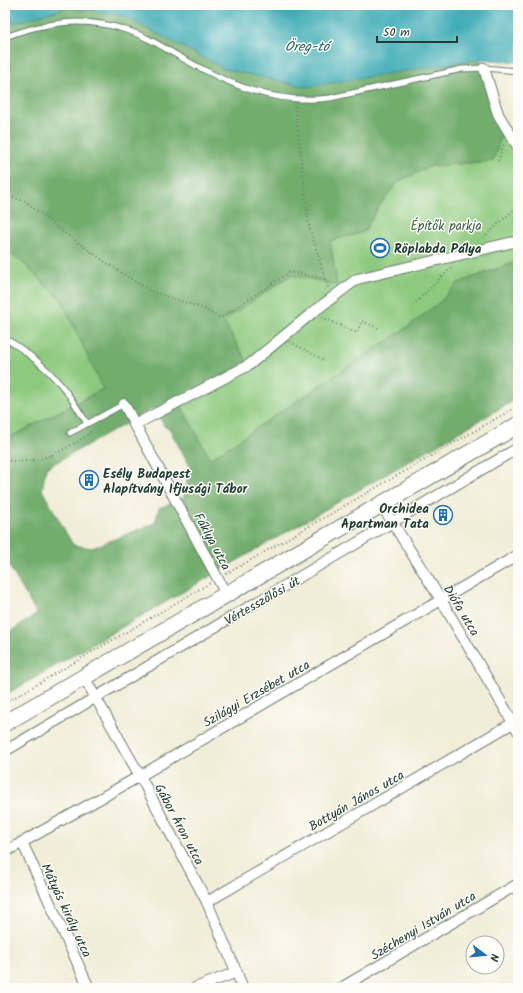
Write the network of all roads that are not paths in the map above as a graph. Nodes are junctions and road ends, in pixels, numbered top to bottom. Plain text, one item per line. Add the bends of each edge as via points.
1 (5, 38) edge
2 (484, 68) junction
3 (518, 71) edge
4 (518, 147) edge
5 (518, 240) edge
6 (5, 338) edge
7 (124, 404) joint
8 (87, 423) junction
9 (134, 425) junction
10 (518, 425) edge
11 (70, 433) dead end
12 (518, 448) edge
13 (381, 504) junction
14 (393, 523) junction
15 (518, 555) edge
16 (226, 594) junction
17 (441, 600) junction
18 (84, 677) junction
19 (95, 698) junction
20 (5, 723) edge
21 (516, 725) edge
22 (5, 751) edge
23 (140, 776) junction
24 (22, 842) junction
25 (5, 852) edge
26 (518, 884) edge
27 (207, 902) junction
28 (237, 972) junction
29 (89, 988) edge
30 (195, 988) edge
31 (243, 988) edge
32 (341, 988) edge

1 - 2 lane via 33,27 60,22 110,25 141,36 233,84 260,93 308,100 330,98 444,72
2 - 3 lane
2 - 4 street via 498,114
5 - 9 street via 357,279 249,365
6 - 8 lane via 38,361 55,378
7 - 8 lane, Fáklya utca
7 - 9 street, Fáklya utca
8 - 11 lane, Fáklya utca
9 - 16 street, Fáklya utca
10 - 13 main road, Vértesszőlősi út
12 - 14 street, Vértesszőlősi út
13 - 14 street, Diófa utca
13 - 16 main road, Vértesszőlősi út
14 - 17 street, Diófa utca
14 - 19 street, Vértesszőlősi út
15 - 17 street, Szilágyi Erzsébet utca
16 - 18 main road, Vértesszőlősi út
17 - 21 street, Diófa utca
17 - 23 street, Szilágyi Erzsébet utca
18 - 19 street, Gábor Áron utca
18 - 20 main road, Vértesszőlősi út
19 - 22 street, Vértesszőlősi út
19 - 23 street, Gábor Áron utca
21 - 27 street, Bottyán János utca
23 - 24 street, Szilágyi Erzsébet utca
23 - 27 street, Gábor Áron utca
24 - 25 street, Szilágyi Erzsébet utca
24 - 29 street, Mátyás király utca
26 - 32 street, Széchenyi István utca
27 - 28 street, Gábor Áron utca
28 - 30 street
28 - 31 street, Gábor Áron utca

